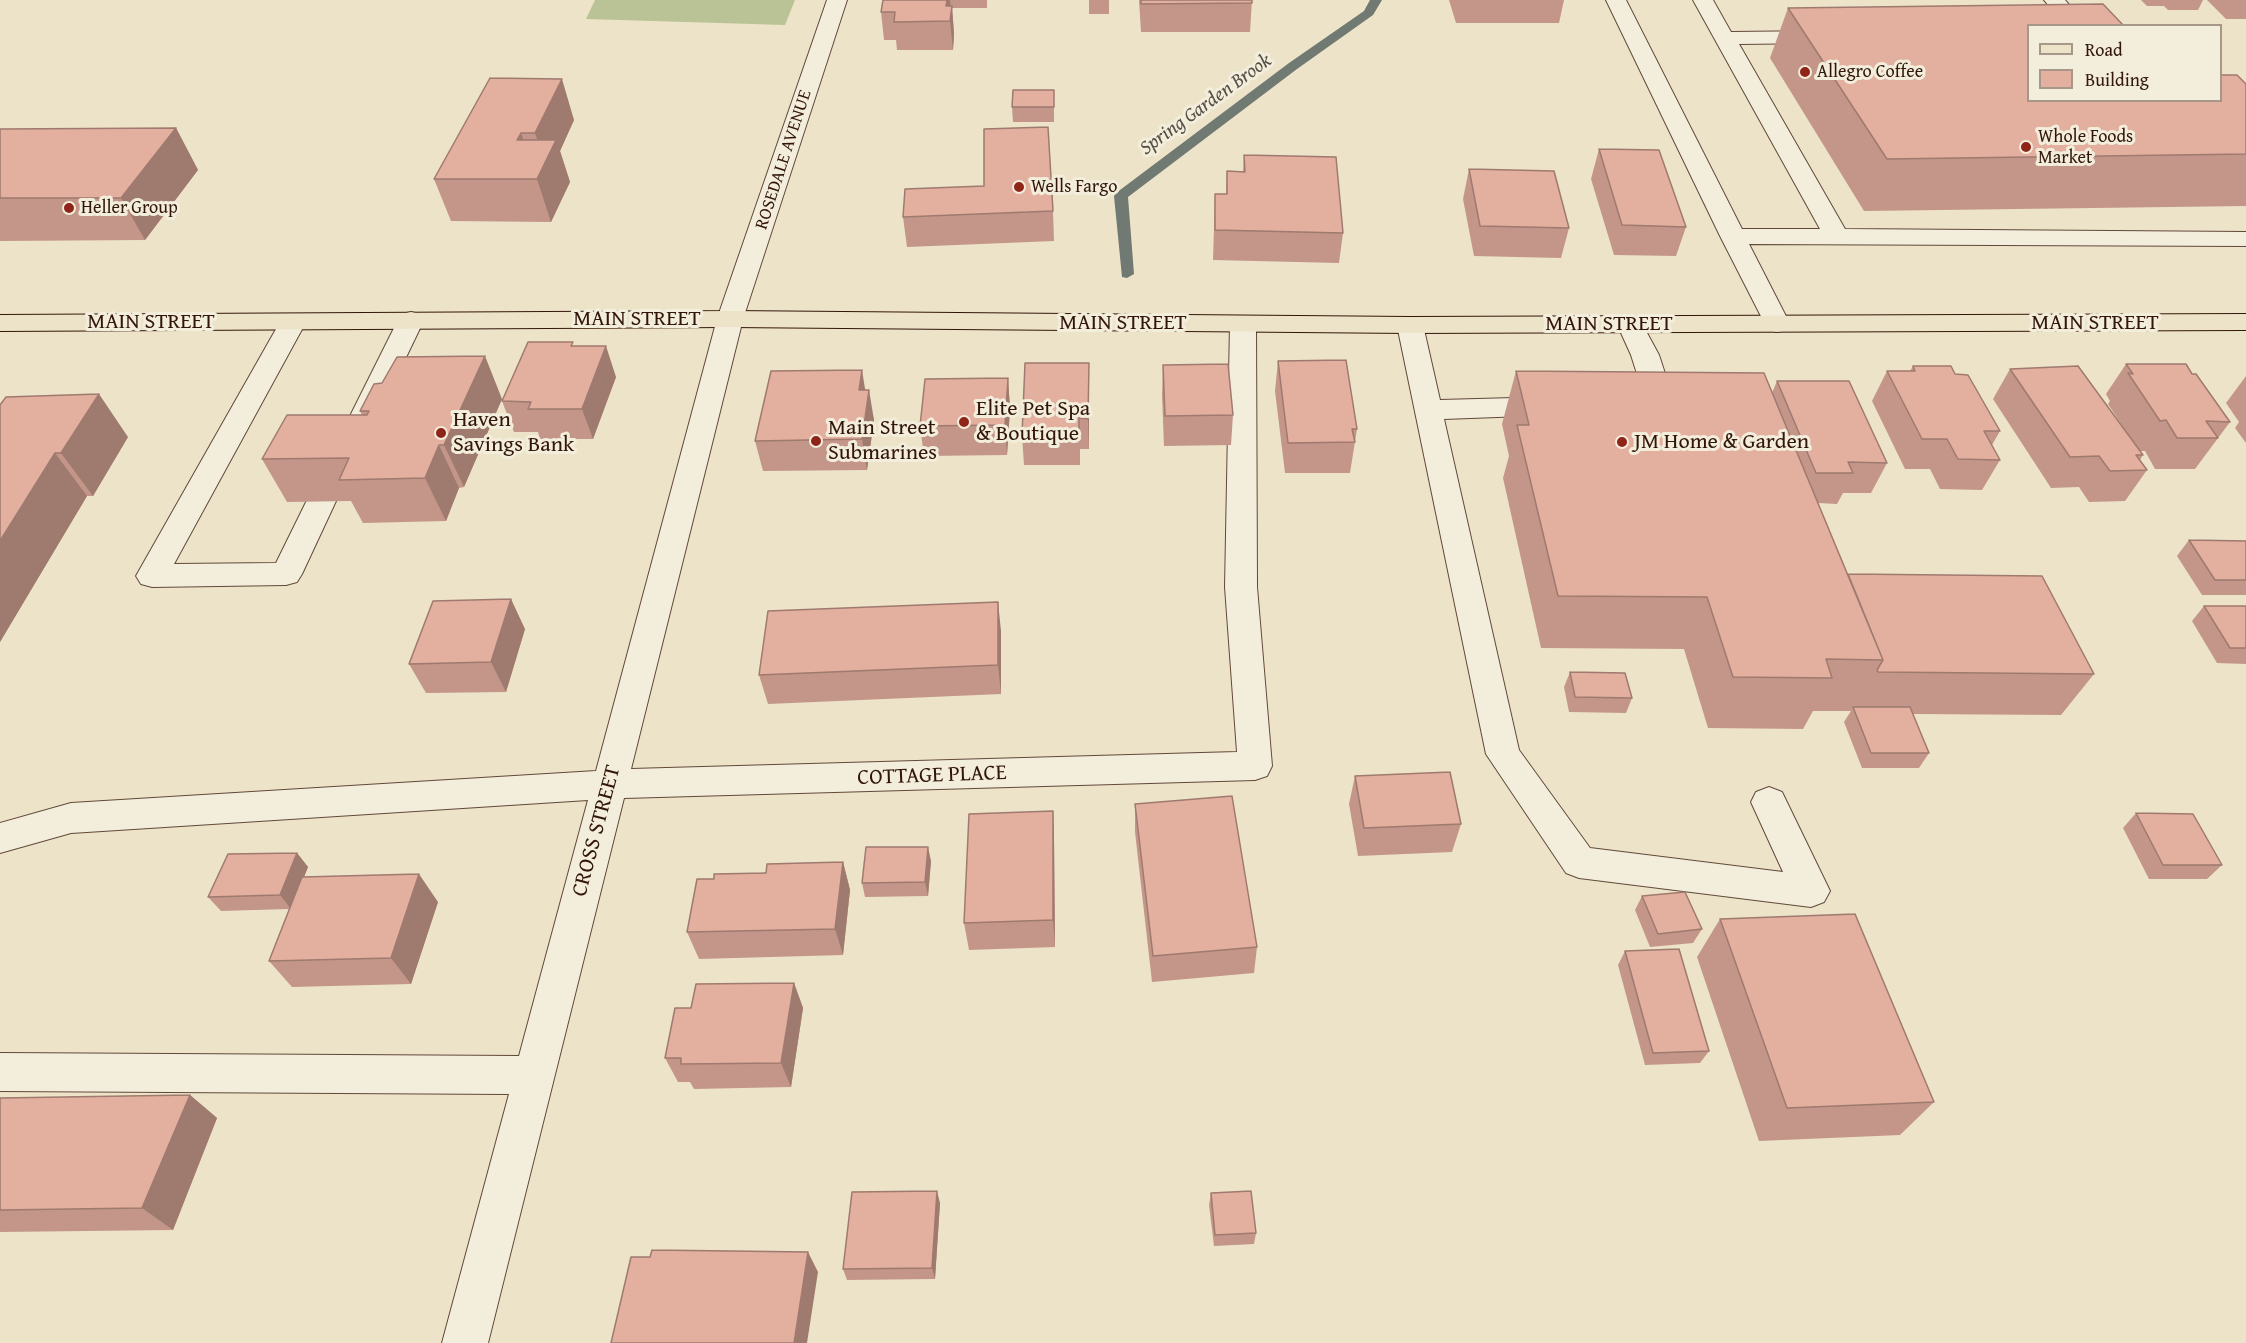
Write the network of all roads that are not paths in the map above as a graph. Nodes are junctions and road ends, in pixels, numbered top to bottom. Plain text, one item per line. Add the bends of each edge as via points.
1 (837, 0) edge
2 (1616, 0) edge
3 (1703, 0) edge
4 (2054, 0) edge
5 (2076, 24) edge
6 (1842, 37) edge
7 (1726, 38) junction
8 (1732, 236) junction
9 (1838, 237) junction
10 (2246, 239) edge
11 (730, 319) junction
12 (411, 320) junction
13 (293, 321) junction
14 (2246, 322) edge
15 (0, 323) edge
16 (1243, 324) junction
17 (1630, 324) junction
18 (1777, 324) junction
19 (1410, 325) junction
20 (1626, 404) edge
21 (1579, 406) edge
22 (1427, 410) junction
23 (348, 448) edge
24 (321, 501) dead end
25 (609, 784) junction
26 (1769, 802) dead end
27 (0, 838) edge
28 (0, 1072) edge
29 (534, 1075) junction
30 (465, 1343) edge

1 - 11 street, ROSEDALE AVENUE
2 - 8 street
3 - 7 street
4 - 5 street
6 - 7 street
7 - 9 street
8 - 9 street
8 - 18 street
9 - 10 street
11 - 12 main road, MAIN STREET
11 - 16 main road, MAIN STREET
11 - 25 street, CROSS STREET
12 - 13 main road, MAIN STREET
12 - 23 street
13 - 15 main road, MAIN STREET
13 - 24 street via 152,576 286,574
14 - 18 main road, MAIN STREET
16 - 19 main road, MAIN STREET
16 - 25 street, COTTAGE PLACE via 1241,587 1255,766
17 - 18 main road, MAIN STREET
17 - 19 main road, MAIN STREET
17 - 20 street via 1645,355 1660,404
19 - 22 street
21 - 22 street
22 - 26 street via 1503,754 1579,862 1811,891
25 - 27 street, COTTAGE PLACE via 71,819
25 - 29 street, CROSS STREET
28 - 29 street
29 - 30 street, CROSS STREET

